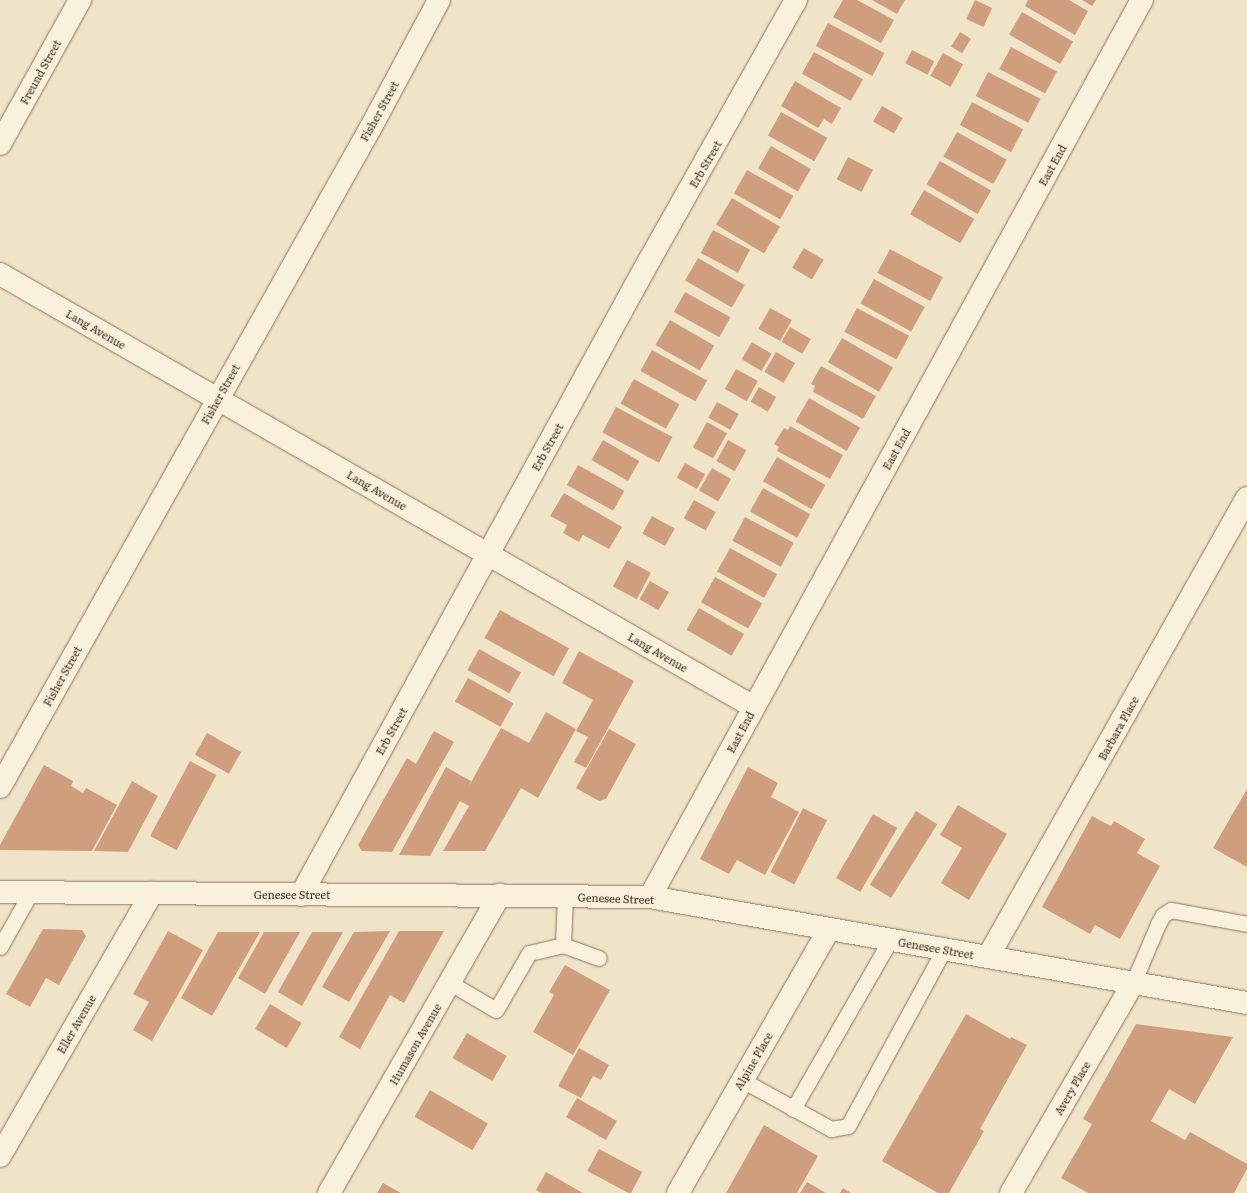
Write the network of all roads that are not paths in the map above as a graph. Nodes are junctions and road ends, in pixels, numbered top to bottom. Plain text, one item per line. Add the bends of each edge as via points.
1 (80, 0) edge
2 (440, 0) edge
3 (796, 0) edge
4 (1142, 0) edge
5 (0, 144) edge
6 (0, 274) edge
7 (217, 399) junction
8 (1247, 498) edge
9 (488, 554) junction
10 (754, 707) junction
11 (0, 787) edge
12 (0, 892) edge
13 (31, 892) junction
14 (152, 893) junction
15 (300, 895) junction
16 (500, 896) junction
17 (565, 896) junction
18 (650, 897) junction
19 (1247, 924) edge
20 (829, 929) junction
21 (890, 940) junction
22 (563, 945) junction
23 (0, 947) edge
24 (944, 949) junction
25 (988, 957) junction
26 (599, 958) dead end
27 (450, 983) junction
28 (1133, 983) junction
29 (1247, 1003) edge
30 (742, 1080) junction
31 (792, 1109) junction
32 (0, 1156) edge
33 (329, 1193) edge
34 (678, 1193) edge
35 (1011, 1193) edge

1 - 5 street, Freund Street
2 - 7 street, Fisher Street
3 - 9 street, Erb Street
4 - 10 street, East End
6 - 7 street, Lang Avenue
7 - 9 street, Lang Avenue
7 - 11 street, Fisher Street
8 - 25 street, Barbara Place
9 - 10 street, Lang Avenue
9 - 15 street, Erb Street
10 - 18 street, East End
12 - 13 street, Genesee Street
13 - 14 street, Genesee Street
13 - 23 lane
14 - 15 street, Genesee Street
14 - 32 street, Eller Avenue
15 - 16 street, Genesee Street
16 - 17 street, Genesee Street
16 - 27 street, Humason Avenue
17 - 18 street, Genesee Street
17 - 22 lane
18 - 20 street, Genesee Street
19 - 28 lane via 1171,910 1163,915 1158,924
20 - 21 street, Genesee Street
20 - 30 street, Alpine Place
21 - 24 street, Genesee Street
21 - 31 lane
22 - 26 lane
22 - 27 lane via 529,953 496,1010
24 - 25 street, Genesee Street
24 - 31 lane via 848,1126 831,1129
25 - 28 street, Genesee Street
27 - 33 street, Humason Avenue
28 - 29 street, Genesee Street
28 - 35 street, Avery Place
30 - 31 lane
30 - 34 street, Alpine Place

